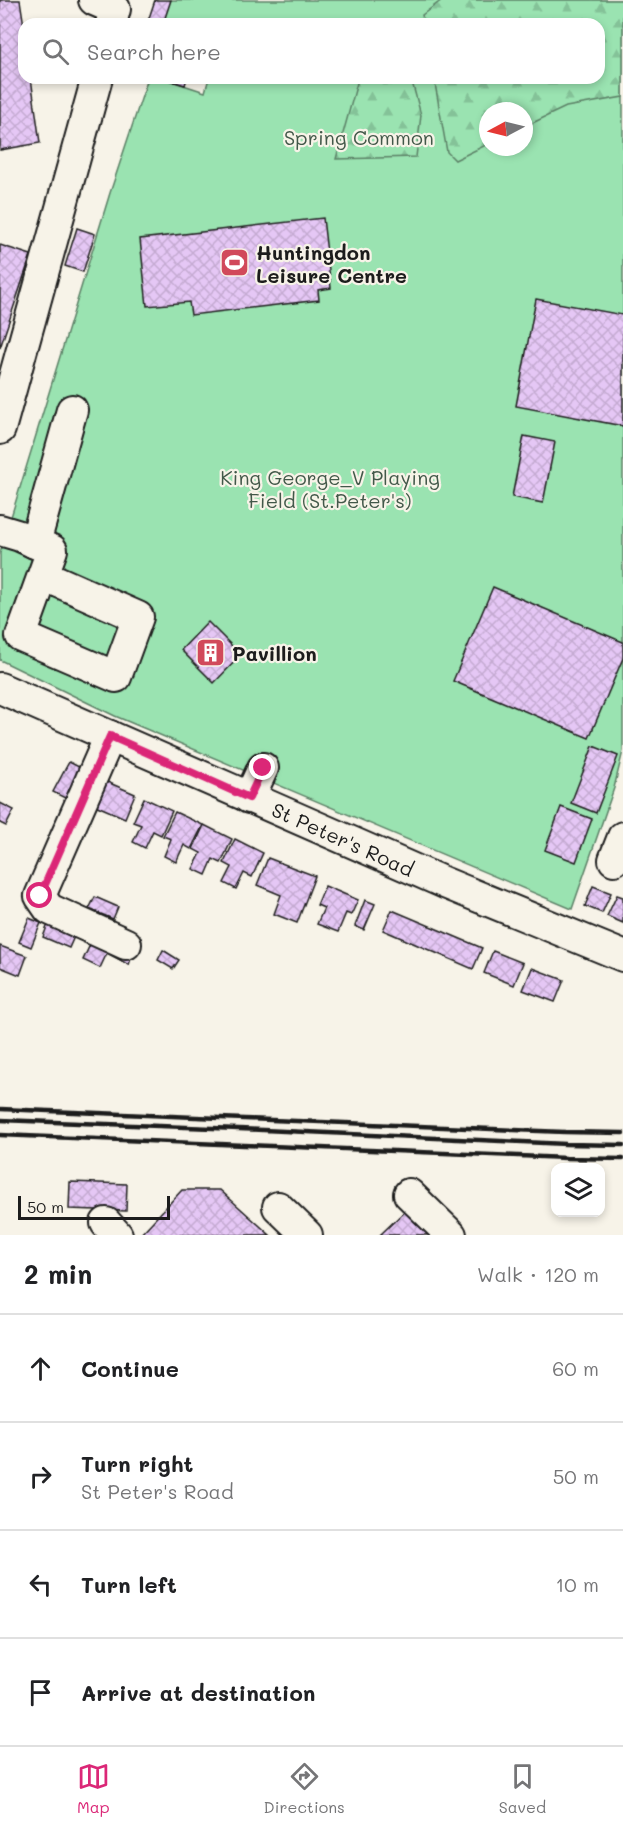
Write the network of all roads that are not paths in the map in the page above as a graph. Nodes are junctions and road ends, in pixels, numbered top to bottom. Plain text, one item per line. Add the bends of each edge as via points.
1 (93, 0) edge
2 (113, 18) edge
3 (95, 84) edge
4 (72, 410) dead end
5 (0, 429) edge
6 (0, 530) edge
7 (35, 543) junction
8 (44, 575) dead end
9 (0, 688) edge
10 (110, 736) junction
11 (263, 768) dead end
12 (249, 798) junction
13 (126, 944) dead end
14 (623, 956) edge
15 (409, 1194) dead end
16 (278, 1207) dead end
17 (307, 1235) edge
18 (451, 1235) edge

1 - 2 street via 115,9
3 - 5 street
4 - 7 street
6 - 7 street
7 - 8 street via 52,550
9 - 10 street, St Peter's Road
10 - 12 street, St Peter's Road
10 - 13 street via 40,896 49,909
11 - 12 street
12 - 14 street, St Peter's Road
15 - 18 street
16 - 17 street

